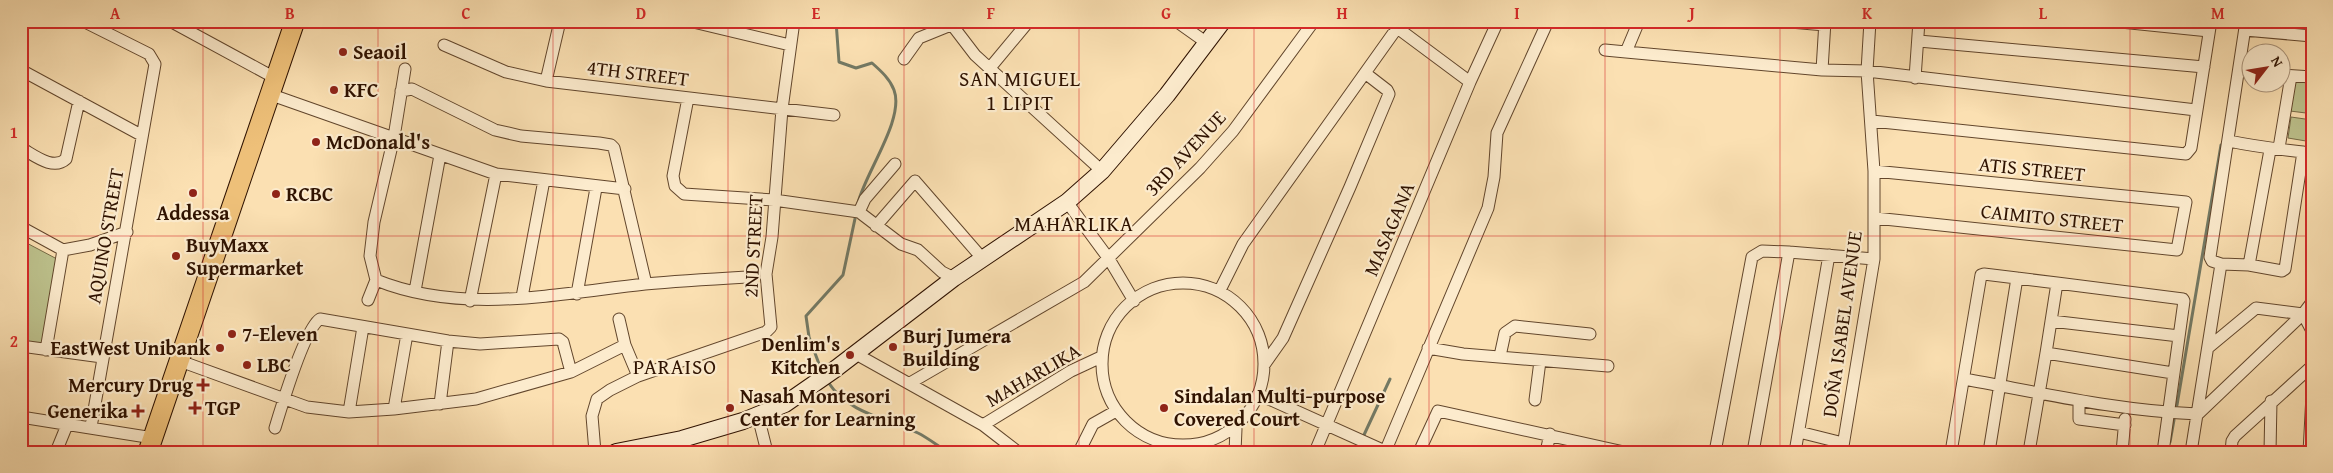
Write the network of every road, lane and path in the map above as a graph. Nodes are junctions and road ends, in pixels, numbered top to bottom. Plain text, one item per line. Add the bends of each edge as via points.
1 (83, 21) edge
2 (170, 21) edge
3 (295, 21) edge
4 (560, 21) edge
5 (689, 21) edge
6 (794, 21) edge
7 (1028, 21) edge
8 (1176, 21) edge
9 (1223, 21) edge
10 (1314, 21) edge
11 (1498, 21) edge
12 (1548, 21) edge
13 (1639, 21) edge
14 (1777, 21) edge
15 (1870, 21) edge
16 (1920, 21) edge
17 (2110, 21) edge
18 (950, 23) edge
19 (1395, 23) edge
20 (1825, 23) edge
21 (2210, 26) edge
22 (2246, 26) edge
23 (2312, 36) edge
24 (1919, 41) junction
25 (2246, 42) edge
26 (1207, 44) junction
27 (790, 45) junction
28 (444, 46) dead end
29 (1605, 50) dead end
30 (1626, 52) junction
31 (904, 59) dead end
32 (2204, 67) junction
33 (405, 69) dead end
34 (989, 69) junction
35 (21, 70) edge
36 (1822, 70) junction
37 (1867, 71) junction
38 (1365, 73) junction
39 (2290, 76) edge
40 (2312, 77) edge
41 (1915, 78) junction
42 (546, 81) junction
43 (1470, 82) junction
44 (272, 86) junction
45 (401, 91) junction
46 (2240, 92) edge
47 (2284, 92) edge
48 (688, 98) junction
49 (79, 102) junction
50 (782, 110) junction
51 (2196, 110) junction
52 (834, 115) dead end
53 (1872, 121) junction
54 (141, 135) junction
55 (394, 137) junction
56 (2229, 141) junction
57 (21, 148) edge
58 (2275, 149) junction
59 (2307, 153) edge
60 (440, 155) junction
61 (895, 164) dead end
62 (1102, 171) junction
63 (1874, 171) junction
64 (496, 174) junction
65 (544, 180) junction
66 (596, 188) junction
67 (625, 189) junction
68 (774, 200) junction
69 (1067, 202) junction
70 (2186, 202) joint
71 (858, 212) junction
72 (1875, 218) junction
73 (876, 226) junction
74 (21, 227) edge
75 (127, 232) junction
76 (63, 250) junction
77 (1789, 252) junction
78 (1829, 255) junction
79 (982, 258) junction
80 (1109, 259) junction
81 (1874, 259) junction
82 (2222, 264) junction
83 (2249, 265) junction
84 (748, 277) dead end
85 (954, 278) junction
86 (2017, 278) junction
87 (376, 280) junction
88 (2057, 283) junction
89 (646, 284) junction
90 (1220, 290) junction
91 (415, 291) junction
92 (577, 294) junction
93 (522, 297) junction
94 (368, 300) dead end
95 (470, 301) junction
96 (1134, 301) junction
97 (2312, 302) edge
98 (2303, 314) junction
99 (618, 319) dead end
100 (2051, 321) junction
101 (364, 327) junction
102 (2312, 331) edge
103 (407, 334) junction
104 (1590, 334) dead end
105 (2179, 336) junction
106 (448, 341) junction
107 (625, 345) junction
108 (21, 346) edge
109 (2209, 347) junction
110 (1428, 348) junction
111 (46, 350) junction
112 (2046, 352) junction
113 (856, 354) junction
114 (1500, 356) junction
115 (102, 357) junction
116 (1101, 357) junction
117 (180, 361) junction
118 (1540, 361) junction
119 (1264, 364) junction
120 (1608, 366) dead end
121 (2312, 366) edge
122 (572, 372) junction
123 (2173, 373) junction
124 (638, 376) junction
125 (1964, 379) junction
126 (910, 383) junction
127 (2001, 386) junction
128 (2039, 393) junction
129 (1258, 394) junction
130 (2312, 395) edge
131 (284, 398) junction
132 (1535, 400) dead end
133 (2271, 401) junction
134 (2080, 402) junction
135 (440, 404) junction
136 (2126, 408) junction
137 (394, 409) junction
138 (1116, 411) junction
139 (349, 412) junction
140 (2167, 413) junction
141 (2198, 414) junction
142 (758, 416) junction
143 (21, 417) edge
144 (67, 425) junction
145 (983, 425) junction
146 (2125, 425) junction
147 (1327, 426) junction
148 (91, 427) junction
149 (275, 428) dead end
150 (1236, 429) junction
151 (1799, 432) junction
152 (1550, 434) junction
153 (2311, 436) edge
154 (150, 445) edge
155 (1155, 447) edge
156 (1843, 447) edge
157 (1386, 451) edge
158 (1420, 451) edge
159 (56, 452) edge
160 (595, 452) edge
161 (616, 452) edge
162 (767, 452) edge
163 (1018, 452) edge
164 (1079, 452) edge
165 (1235, 452) edge
166 (1315, 452) edge
167 (1546, 452) edge
168 (1624, 452) edge
169 (1715, 452) edge
170 (1754, 452) edge
171 (1796, 452) edge
172 (1951, 452) edge
173 (1989, 452) edge
174 (2030, 452) edge
175 (2122, 452) edge
176 (2163, 452) edge
177 (2191, 452) edge
178 (2231, 452) edge
179 (2270, 452) edge
180 (2310, 452) edge

1 - 54 street, AQUINO STREET via 149,54 155,64
2 - 44 street
3 - 44 highway
4 - 42 street
5 - 27 street
6 - 27 street, 2ND STREET
7 - 34 street
8 - 26 street
9 - 26 main road
10 - 80 street, 3RD AVENUE via 1233,131
11 - 43 street, MASAGANA
12 - 110 street via 1497,132 1488,208
13 - 30 street
14 - 20 street
15 - 37 street, DOÑA ISABEL AVENUE
16 - 24 street
17 - 21 street
18 - 31 street via 918,38
18 - 34 street
19 - 38 street
19 - 43 street
20 - 36 street
21 - 32 street
22 - 23 street
22 - 25 street
24 - 32 street
24 - 41 street
26 - 62 main road
27 - 50 street, 2ND STREET
28 - 42 street, 4TH STREET via 506,72
29 - 30 street
30 - 36 street
32 - 51 street
33 - 45 street
34 - 62 street
35 - 49 street
36 - 37 street
37 - 41 street
37 - 53 street, DOÑA ISABEL AVENUE
38 - 90 street via 1243,244
38 - 119 street via 1389,94 1283,338
39 - 40 street
41 - 51 street
42 - 48 street, 4TH STREET
43 - 147 street, MASAGANA
44 - 55 street
44 - 117 highway
45 - 55 street
45 - 67 street via 412,90 495,130 521,136 611,145 616,152
46 - 56 street
47 - 58 street
48 - 50 street, 4TH STREET
48 - 68 street via 674,176 679,191 684,194
49 - 54 street
49 - 57 street via 66,160 61,164 54,165
50 - 52 street, 4TH STREET
50 - 68 street, 2ND STREET
51 - 53 street via 2191,148 2186,154
53 - 63 street, DOÑA ISABEL AVENUE
54 - 75 street, AQUINO STREET
55 - 60 street
55 - 87 street via 374,222 370,256
56 - 58 street
56 - 82 street via 2210,257
58 - 59 street
58 - 83 street
59 - 83 street via 2285,269
60 - 64 street
60 - 91 street
61 - 71 street
62 - 69 main road
63 - 70 street, ATIS STREET
63 - 72 street, DOÑA ISABEL AVENUE
64 - 65 street
64 - 95 street
65 - 66 street
65 - 93 street
66 - 67 street
66 - 92 street
67 - 89 street
68 - 71 street
68 - 124 street, 2ND STREET via 766,274 771,327 766,332
69 - 79 main road
69 - 80 street
70 - 72 street, CAIMITO STREET via 2177,250
71 - 73 street
72 - 81 street, DOÑA ISABEL AVENUE
73 - 79 street via 916,181
73 - 85 street via 901,244 918,250 942,272
74 - 76 street
75 - 76 street
75 - 115 street, AQUINO STREET
76 - 111 street
77 - 78 street
77 - 169 street via 1762,251 1752,257
77 - 170 street
78 - 81 street
78 - 151 street
79 - 85 main road
80 - 96 street
80 - 126 street, 3RD AVENUE via 1084,282
81 - 156 street, DOÑA ISABEL AVENUE
82 - 83 street
82 - 109 street
84 - 89 street
85 - 113 main road
86 - 88 street
86 - 125 street via 1981,275
86 - 127 street
87 - 91 street
87 - 94 street
88 - 100 street
88 - 105 street via 2180,297 2184,302
89 - 92 street
90 - 96 street via 1194,283 1171,285 1151,290
90 - 119 street via 1244,310 1260,338
91 - 95 street
92 - 93 street
93 - 95 street
96 - 116 street via 1120,313
97 - 98 street
98 - 102 street
98 - 109 street via 2256,308
98 - 141 street
99 - 107 street
100 - 105 street
100 - 112 street
101 - 103 street
101 - 131 street via 320,319 315,322
101 - 139 street
103 - 106 street
103 - 137 street
104 - 114 street via 1514,326 1505,333
105 - 123 street
106 - 122 street via 480,344 560,339
106 - 135 street
107 - 122 street
107 - 124 street
108 - 111 street
109 - 141 street
110 - 114 street
110 - 157 street
111 - 115 street
112 - 123 street
112 - 128 street
113 - 126 street, MAHARLIKA
113 - 142 main road via 785,404
114 - 118 street
115 - 148 street, AQUINO STREET
116 - 138 street via 1102,375
116 - 145 street, MAHARLIKA
117 - 131 street
117 - 154 highway
118 - 120 street
118 - 132 street
119 - 129 street
121 - 133 street
122 - 135 street via 476,399
123 - 140 street
124 - 160 street, 2ND STREET via 597,400 592,416
125 - 127 street
125 - 172 street
126 - 145 street, MAHARLIKA
127 - 128 street
127 - 173 street
128 - 134 street
128 - 174 street
129 - 147 street
129 - 150 street via 1246,418
130 - 153 street
131 - 139 street via 307,407
131 - 149 street
133 - 178 street via 2235,436
133 - 179 street
134 - 136 street
134 - 146 street via 2078,419
135 - 137 street
136 - 140 street
136 - 146 street
137 - 139 street
138 - 155 street
138 - 164 street via 1093,424
140 - 141 street
140 - 176 street
141 - 177 street
142 - 161 main road via 682,439
142 - 162 street
143 - 144 street
144 - 148 street
144 - 159 street
145 - 163 street, MAHARLIKA
146 - 175 street
147 - 157 street
147 - 166 street, MASAGANA
148 - 154 street
150 - 155 street via 1216,439
150 - 165 street
151 - 156 street
151 - 171 street
152 - 158 street via 1438,411
152 - 167 street
152 - 168 street
153 - 180 street

